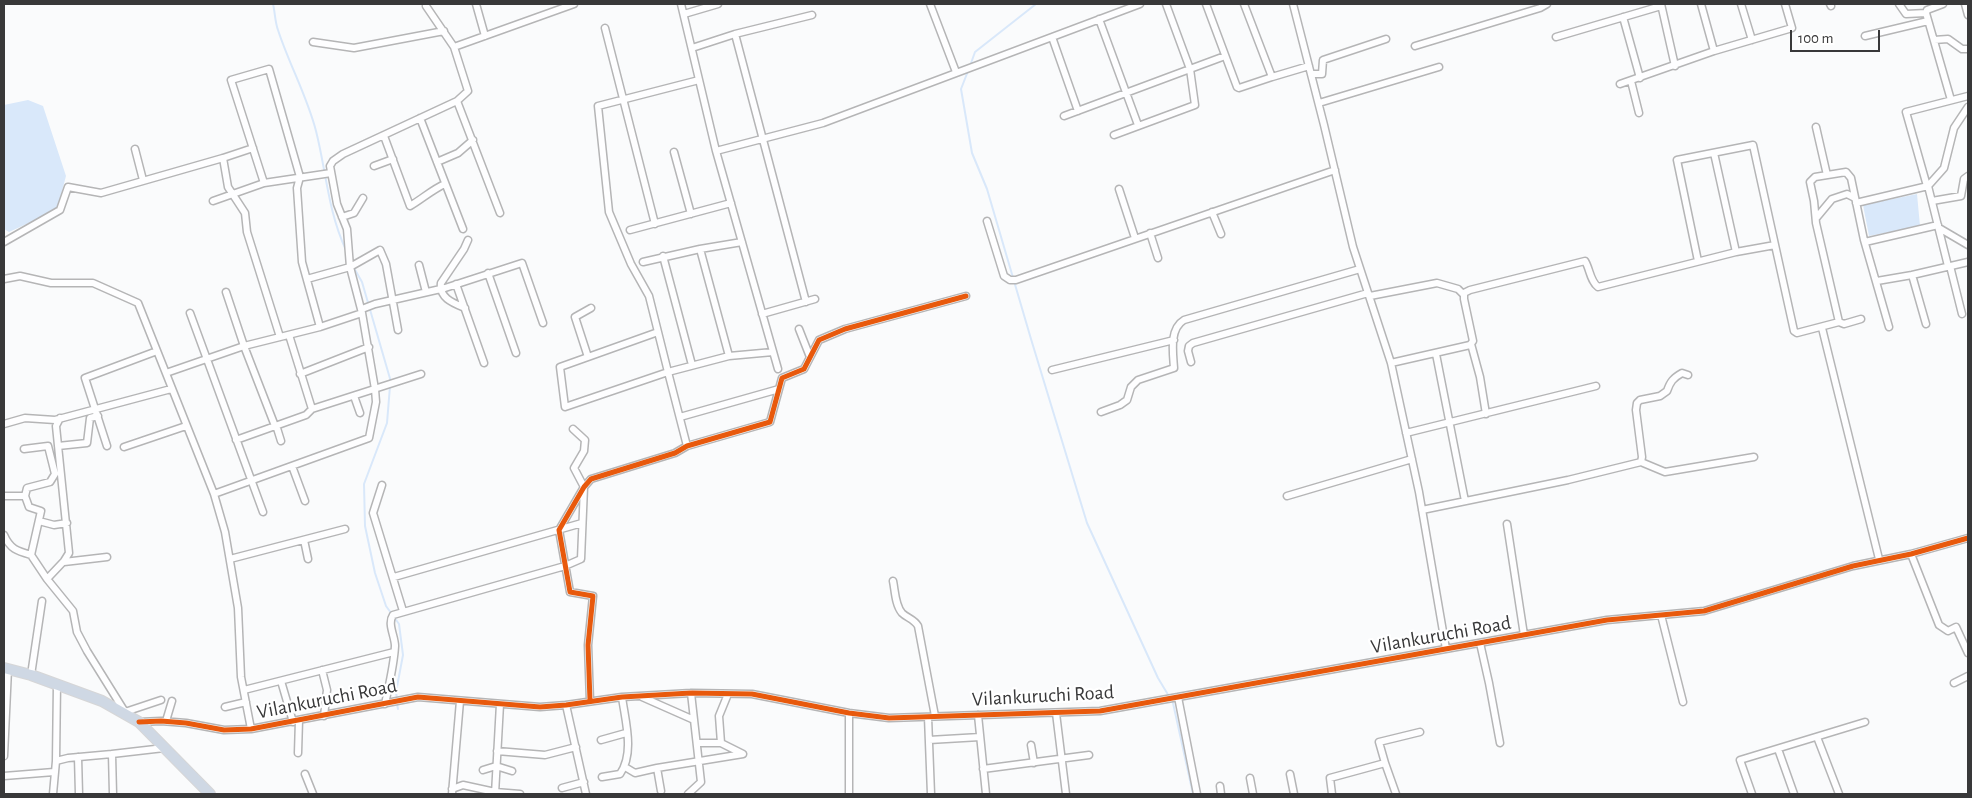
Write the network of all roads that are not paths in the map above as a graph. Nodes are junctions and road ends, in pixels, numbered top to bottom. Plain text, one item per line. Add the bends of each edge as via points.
1 (476, 4) edge
2 (574, 4) edge
3 (682, 4) edge
4 (718, 4) edge
5 (930, 4) edge
6 (1140, 4) edge
7 (1166, 4) edge
8 (1206, 4) edge
9 (1244, 4) edge
10 (1293, 4) edge
11 (1547, 4) edge
12 (1701, 4) edge
13 (1741, 4) edge
14 (1785, 4) edge
15 (1899, 4) edge
16 (1921, 4) edge
17 (1943, 4) edge
18 (1965, 4) edge
19 (1661, 5) edge
20 (426, 6) dead end
21 (1927, 11) junction
22 (684, 14) junction
23 (812, 15) dead end
24 (1968, 15) edge
25 (1623, 17) junction
26 (1099, 19) junction
27 (1928, 21) junction
28 (605, 28) dead end
29 (444, 32) junction
30 (735, 34) junction
31 (485, 36) junction
32 (1052, 36) junction
33 (1865, 36) dead end
34 (1556, 37) dead end
35 (1386, 39) dead end
36 (1752, 40) junction
37 (1934, 40) junction
38 (312, 42) dead end
39 (1416, 46) dead end
40 (454, 47) junction
41 (692, 48) junction
42 (1968, 49) edge
43 (1714, 52) junction
44 (1225, 56) junction
45 (1309, 66) junction
46 (1439, 66) dead end
47 (1676, 66) junction
48 (1190, 69) junction
49 (956, 72) junction
50 (1311, 74) junction
51 (1272, 77) junction
52 (1640, 78) junction
53 (700, 80) junction
54 (1631, 81) junction
55 (1620, 84) dead end
56 (1126, 94) junction
57 (1968, 96) edge
58 (624, 99) junction
59 (1951, 100) junction
60 (457, 101) junction
61 (1319, 104) junction
62 (1968, 107) edge
63 (1078, 111) junction
64 (1639, 113) dead end
65 (1064, 116) dead end
66 (420, 118) junction
67 (1138, 125) junction
68 (1816, 127) dead end
69 (1114, 135) dead end
70 (384, 136) junction
71 (763, 139) junction
72 (473, 140) junction
73 (253, 148) junction
74 (135, 149) dead end
75 (716, 151) junction
76 (674, 152) dead end
77 (1714, 153) junction
78 (223, 158) junction
79 (392, 159) junction
80 (436, 162) junction
81 (374, 166) dead end
82 (1335, 170) junction
83 (326, 174) junction
84 (1827, 175) junction
85 (1968, 176) edge
86 (300, 177) junction
87 (143, 180) junction
88 (264, 183) junction
89 (445, 184) junction
90 (1928, 186) junction
91 (1119, 189) dead end
92 (232, 194) junction
93 (363, 198) dead end
94 (212, 201) dead end
95 (1855, 201) junction
96 (1932, 201) junction
97 (731, 203) junction
98 (1212, 212) junction
99 (500, 213) dead end
100 (690, 214) junction
101 (342, 217) junction
102 (1816, 219) junction
103 (987, 221) dead end
104 (655, 224) junction
105 (1939, 227) junction
106 (463, 229) dead end
107 (630, 230) dead end
108 (1150, 233) junction
109 (1221, 234) dead end
110 (1135, 238) junction
111 (468, 240) dead end
112 (4, 242) edge
113 (742, 242) junction
114 (1864, 242) junction
115 (1775, 245) junction
116 (1968, 245) edge
117 (700, 248) junction
118 (1736, 252) junction
119 (663, 256) junction
120 (1158, 258) dead end
121 (1698, 261) junction
122 (643, 262) dead end
123 (1968, 262) edge
124 (352, 265) junction
125 (419, 265) dead end
126 (1949, 266) junction
127 (1360, 269) junction
128 (488, 273) junction
129 (1912, 275) junction
130 (307, 278) junction
131 (4, 279) edge
132 (1877, 281) junction
133 (456, 284) junction
134 (440, 289) junction
135 (226, 292) dead end
136 (426, 292) junction
137 (1368, 293) junction
138 (1464, 293) junction
139 (966, 296) dead end
140 (814, 299) dead end
141 (391, 300) junction
142 (806, 302) junction
143 (464, 308) junction
144 (591, 308) dead end
145 (362, 311) junction
146 (190, 313) dead end
147 (762, 314) junction
148 (1962, 314) dead end
149 (1861, 319) dead end
150 (1839, 322) junction
151 (543, 323) dead end
152 (1926, 324) dead end
153 (320, 327) junction
154 (1890, 327) dead end
155 (1822, 328) junction
156 (799, 329) dead end
157 (398, 330) dead end
158 (658, 332) junction
159 (289, 335) junction
160 (280, 337) junction
161 (1174, 340) junction
162 (1471, 344) junction
163 (244, 346) junction
164 (369, 347) junction
165 (157, 351) junction
166 (773, 352) junction
167 (516, 353) dead end
168 (1436, 354) junction
169 (729, 356) junction
170 (588, 357) junction
171 (810, 357) junction
172 (206, 359) junction
173 (1190, 362) dead end
174 (1391, 362) junction
175 (484, 363) dead end
176 (692, 365) junction
177 (778, 369) dead end
178 (1052, 370) dead end
179 (668, 372) junction
180 (166, 373) junction
181 (300, 374) junction
182 (421, 374) dead end
183 (1688, 375) dead end
184 (1596, 386) dead end
185 (171, 389) junction
186 (375, 389) junction
187 (779, 389) junction
188 (354, 396) junction
189 (95, 409) junction
190 (312, 410) junction
191 (1101, 412) dead end
192 (360, 413) dead end
193 (1486, 414) junction
194 (98, 416) junction
195 (680, 417) junction
196 (60, 418) junction
197 (1450, 423) junction
198 (4, 424) edge
199 (186, 426) junction
200 (276, 426) junction
201 (573, 429) dead end
202 (1406, 433) junction
203 (236, 440) junction
204 (282, 441) dead end
205 (58, 446) junction
206 (107, 446) dead end
207 (687, 446) junction
208 (124, 447) dead end
209 (24, 449) dead end
210 (1754, 457) dead end
211 (1412, 459) junction
212 (1641, 462) junction
213 (292, 466) junction
214 (251, 481) junction
215 (382, 484) dead end
216 (584, 487) junction
217 (214, 494) junction
218 (4, 496) edge
219 (25, 496) junction
220 (1287, 496) dead end
221 (305, 501) dead end
222 (1465, 501) junction
223 (1422, 510) junction
224 (263, 512) dead end
225 (39, 521) junction
226 (67, 523) junction
227 (582, 523) junction
228 (1507, 524) dead end
229 (345, 529) dead end
230 (559, 530) junction
231 (4, 535) edge
232 (1968, 538) edge
233 (304, 540) junction
234 (1912, 554) junction
235 (31, 555) junction
236 (107, 557) dead end
237 (230, 559) junction
238 (308, 559) dead end
239 (1879, 559) junction
240 (64, 562) junction
241 (565, 566) junction
242 (394, 577) junction
243 (47, 579) junction
244 (893, 581) dead end
245 (42, 601) dead end
246 (403, 611) junction
247 (1660, 615) junction
248 (1524, 635) junction
249 (1480, 643) junction
250 (1446, 649) junction
251 (394, 652) junction
252 (1968, 653) edge
253 (6, 668) edge
254 (322, 670) junction
255 (31, 675) junction
256 (1968, 676) edge
257 (281, 681) junction
258 (1954, 683) dead end
259 (56, 684) junction
260 (244, 690) junction
261 (690, 693) junction
262 (728, 694) junction
263 (640, 696) junction
264 (622, 697) junction
265 (1173, 698) junction
266 (161, 700) dead end
267 (172, 701) dead end
268 (460, 701) junction
269 (590, 701) junction
270 (246, 702) junction
271 (1683, 702) dead end
272 (385, 704) junction
273 (500, 704) junction
274 (566, 705) junction
275 (226, 707) dead end
276 (849, 712) junction
277 (1056, 713) junction
278 (126, 714) junction
279 (978, 715) junction
280 (324, 716) junction
281 (932, 716) junction
282 (694, 720) junction
283 (166, 721) junction
284 (296, 721) junction
285 (139, 722) junction
286 (1865, 722) dead end
287 (251, 729) junction
288 (1420, 732) dead end
289 (5, 733) edge
290 (626, 733) junction
291 (980, 737) junction
292 (1817, 737) junction
293 (601, 740) dead end
294 (929, 740) junction
295 (697, 743) junction
296 (721, 743) junction
297 (1500, 743) dead end
298 (1031, 745) dead end
299 (576, 747) junction
300 (164, 748) junction
301 (1778, 749) junction
302 (496, 751) junction
303 (298, 753) dead end
304 (112, 754) junction
305 (1089, 755) dead end
306 (4, 756) edge
307 (78, 757) junction
308 (1061, 759) junction
309 (699, 761) junction
310 (56, 762) junction
311 (1034, 763) junction
312 (1385, 763) junction
313 (496, 766) junction
314 (625, 767) junction
315 (657, 768) junction
316 (983, 769) junction
317 (483, 770) dead end
318 (512, 771) dead end
319 (54, 772) junction
320 (305, 774) dead end
321 (1290, 774) dead end
322 (4, 776) edge
323 (602, 777) dead end
324 (1250, 778) dead end
325 (584, 782) junction
326 (1220, 786) dead end
327 (562, 788) dead end
328 (661, 791) dead end
329 (452, 792) edge
330 (495, 793) edge
331 (53, 794) edge
332 (80, 794) edge
333 (113, 794) edge
334 (210, 794) edge
335 (313, 794) edge
336 (520, 794) edge
337 (586, 794) edge
338 (688, 794) edge
339 (849, 794) edge
340 (931, 794) edge
341 (986, 794) edge
342 (1066, 794) edge
343 (1197, 794) edge
344 (1221, 794) edge
345 (1253, 794) edge
346 (1294, 794) edge
347 (1332, 794) edge
348 (1393, 794) edge
349 (1752, 794) edge
350 (1794, 794) edge
351 (1839, 794) edge

1 - 31 street
2 - 31 street
3 - 22 street
4 - 22 street
5 - 49 street
6 - 26 street
7 - 48 street
8 - 44 street
9 - 51 street
10 - 45 street
11 - 39 street
12 - 43 street
13 - 36 street
14 - 36 street via 1792,28
15 - 21 street via 1906,14
16 - 21 street
17 - 21 street
18 - 24 street
19 - 25 street
19 - 47 street
20 - 29 street
21 - 27 street
22 - 41 street
23 - 30 street
25 - 34 street
25 - 52 street
26 - 32 street
26 - 56 street
27 - 33 street
27 - 37 street
28 - 58 street
29 - 38 street via 354,48
29 - 40 street
30 - 41 street
30 - 71 street
31 - 40 street
32 - 49 street
32 - 63 street
35 - 50 street via 1323,60 1322,74
36 - 43 street
37 - 42 street via 1948,38 1962,49
37 - 59 street
40 - 60 street via 468,91
41 - 53 street
43 - 47 street
44 - 48 street
44 - 51 street via 1239,88
45 - 50 street
45 - 51 street
46 - 61 street
47 - 52 street
48 - 56 street
48 - 67 street via 1195,105
49 - 71 street via 823,123
50 - 61 street
52 - 54 street
53 - 58 street
53 - 75 street
54 - 55 street
54 - 64 street
56 - 63 street
56 - 67 street
57 - 59 street
58 - 104 street
58 - 158 street via 598,106 609,212 622,245 650,296
59 - 90 street via 1906,112
60 - 66 street
60 - 72 street
61 - 82 street
62 - 90 street via 1954,128 1944,168
63 - 65 street
66 - 70 street
66 - 80 street
67 - 69 street
68 - 84 street
70 - 79 street
70 - 83 street via 343,154 333,161
71 - 75 street
71 - 142 street
72 - 80 street via 458,153
72 - 99 street
73 - 78 street
73 - 86 street via 231,80 269,69
73 - 88 street
74 - 87 street
75 - 97 street
76 - 100 street
77 - 115 street via 1753,145
77 - 118 street
77 - 121 street via 1678,160
78 - 87 street
78 - 92 street
79 - 81 street
79 - 89 street via 410,206
80 - 89 street
82 - 98 street
82 - 127 street
83 - 86 street
83 - 101 street
84 - 95 street via 1849,174
84 - 102 street via 1815,177 1810,182
85 - 96 street via 1964,179 1961,196
86 - 88 street
86 - 130 street via 301,253
87 - 112 street via 101,193 68,187 60,210
88 - 92 street
89 - 106 street
90 - 95 street
90 - 96 street
91 - 110 street
92 - 94 street
92 - 160 street via 245,213 247,232
93 - 101 street via 354,213
95 - 102 street via 1847,194 1832,199
95 - 114 street
96 - 105 street
97 - 100 street
97 - 113 street
98 - 108 street
98 - 109 street
100 - 104 street
101 - 124 street via 347,228
102 - 150 street
103 - 110 street via 1004,276 1014,280
104 - 107 street
105 - 114 street
105 - 116 street
105 - 126 street
108 - 110 street
108 - 120 street
111 - 134 street
113 - 117 street
113 - 147 street
114 - 132 street
115 - 118 street
115 - 155 street via 1794,331
117 - 119 street
117 - 169 street
118 - 121 street
119 - 122 street
119 - 176 street
121 - 138 street via 1598,287 1585,261
123 - 126 street
124 - 130 street
124 - 141 street via 380,250 386,264
124 - 145 street
125 - 136 street
126 - 129 street
126 - 148 street
127 - 137 street
127 - 161 street via 1184,320 1179,323
128 - 133 street
128 - 151 street via 522,263
128 - 167 street
129 - 132 street
129 - 152 street
130 - 153 street
131 - 165 street via 20,276 51,283 93,283 138,302
132 - 154 street
133 - 134 street
133 - 143 street
134 - 136 street
134 - 143 street via 447,301
135 - 163 street
136 - 141 street
137 - 138 street via 1370,296 1437,282
137 - 173 street via 1193,343 1188,351
137 - 174 street
138 - 162 street
139 - 171 street via 845,329 819,340
140 - 142 street
141 - 145 street
141 - 157 street
142 - 147 street
143 - 175 street
144 - 170 street via 574,317
145 - 153 street
145 - 164 street
146 - 172 street
147 - 166 street
149 - 150 street via 1844,324
150 - 155 street
153 - 159 street
155 - 239 street
156 - 171 street
158 - 170 street
158 - 179 street
159 - 160 street
159 - 181 street
160 - 163 street
161 - 178 street
161 - 191 street via 1174,368 1138,380 1131,387 1127,400
162 - 168 street
162 - 193 street
163 - 172 street
163 - 200 street
164 - 181 street
164 - 186 street
165 - 180 street
165 - 189 street via 85,378
166 - 169 street
166 - 177 street
168 - 174 street
168 - 197 street
169 - 176 street
170 - 179 street via 560,367 566,407
171 - 187 street via 804,369 782,378
172 - 180 street
172 - 203 street
174 - 202 street
176 - 179 street
179 - 195 street
180 - 185 street
181 - 190 street
182 - 186 street
183 - 212 street via 1682,373 1676,377 1660,396 1637,403
184 - 193 street
185 - 189 street
185 - 199 street
186 - 188 street
186 - 213 street via 376,402 369,438
187 - 195 street
187 - 207 street via 770,422
188 - 190 street
188 - 192 street
189 - 194 street
189 - 196 street
190 - 200 street
193 - 197 street
194 - 205 street via 90,418 87,442
194 - 206 street
195 - 207 street
196 - 198 street via 25,418
196 - 205 street via 56,426
197 - 202 street
197 - 222 street
199 - 208 street
199 - 217 street
200 - 203 street
200 - 204 street
201 - 216 street via 585,440 584,451 574,468
202 - 211 street
203 - 214 street
205 - 226 street
207 - 216 street via 675,453 591,479
209 - 219 street via 48,446 55,474 50,482 27,488
210 - 212 street via 1665,472
211 - 220 street
211 - 223 street
212 - 222 street
213 - 214 street
213 - 221 street
214 - 217 street
214 - 224 street
215 - 242 street via 374,512
216 - 227 street
216 - 230 street
217 - 237 street
218 - 219 street
219 - 225 street via 29,507 41,511
222 - 223 street
223 - 250 street
225 - 226 street via 54,525
225 - 235 street
226 - 240 street via 69,553
227 - 230 street
227 - 241 street via 581,560
228 - 248 street
229 - 233 street
230 - 241 street
230 - 242 street
231 - 235 street via 15,551
232 - 234 street, Vilankuruchi Road
233 - 237 street
233 - 238 street
234 - 239 street, Vilankuruchi Road
234 - 252 street via 1939,625 1948,631 1956,627
235 - 243 street
236 - 240 street
237 - 260 street via 238,608
239 - 247 street, Vilankuruchi Road via 1704,611
240 - 243 street
241 - 246 street
241 - 269 street via 570,592 593,596 588,645
242 - 246 street
243 - 278 street via 73,610 77,632
244 - 281 street via 900,610 918,626
245 - 255 street
246 - 251 street via 392,617
247 - 248 street, Vilankuruchi Road via 1607,620
247 - 271 street
248 - 249 street, Vilankuruchi Road
249 - 250 street, Vilankuruchi Road
249 - 297 street
250 - 265 street, Vilankuruchi Road
251 - 254 street
251 - 272 street
253 - 255 highway
253 - 289 street
254 - 257 street
254 - 280 street via 327,690
255 - 259 highway
256 - 258 street
257 - 260 street
257 - 284 street
259 - 278 highway
259 - 310 street
260 - 270 street
261 - 262 street, Vilankuruchi Road
261 - 263 street, Vilankuruchi Road
261 - 282 street
262 - 276 street, Vilankuruchi Road via 752,694
262 - 296 street via 719,716
263 - 264 street, Vilankuruchi Road
263 - 282 street
264 - 269 street, Vilankuruchi Road
264 - 290 street
265 - 277 street, Vilankuruchi Road via 1100,712
265 - 343 street
266 - 278 street
267 - 283 street
268 - 272 street, Vilankuruchi Road via 418,697
268 - 273 street, Vilankuruchi Road
268 - 329 street
269 - 274 street, Vilankuruchi Road
270 - 275 street
270 - 287 street
272 - 280 street, Vilankuruchi Road
273 - 274 street, Vilankuruchi Road
273 - 302 street
274 - 299 street
276 - 281 street, Vilankuruchi Road via 889,718
276 - 339 street
277 - 279 street, Vilankuruchi Road
277 - 308 street
278 - 285 highway
279 - 281 street, Vilankuruchi Road
279 - 291 street
280 - 284 street, Vilankuruchi Road
281 - 294 street
282 - 295 street
283 - 285 street, Vilankuruchi Road
283 - 287 street, Vilankuruchi Road via 224,730
284 - 287 street, Vilankuruchi Road
284 - 303 street
285 - 300 highway
286 - 292 street
288 - 312 street via 1379,742
289 - 306 street
290 - 293 street
290 - 314 street
291 - 294 street
291 - 316 street
292 - 301 street
292 - 351 street
294 - 340 street
295 - 296 street
295 - 309 street
296 - 309 street via 743,754
298 - 311 street
299 - 302 street via 545,755
299 - 325 street
300 - 304 street
300 - 334 highway
301 - 349 street via 1740,760
301 - 350 street
302 - 313 street
304 - 307 street
304 - 333 street
305 - 308 street
307 - 310 street
307 - 332 street
308 - 311 street
308 - 342 street
309 - 315 street
309 - 338 street via 702,782
310 - 319 street
311 - 316 street
312 - 347 street via 1330,778
312 - 348 street
313 - 317 street
313 - 318 street
313 - 330 street
314 - 315 street via 635,773
314 - 323 street via 620,774
315 - 328 street
316 - 341 street
319 - 322 street
319 - 331 street
320 - 335 street
321 - 346 street
324 - 345 street
325 - 327 street
325 - 337 street
326 - 344 street
329 - 330 street via 463,785
330 - 336 street

